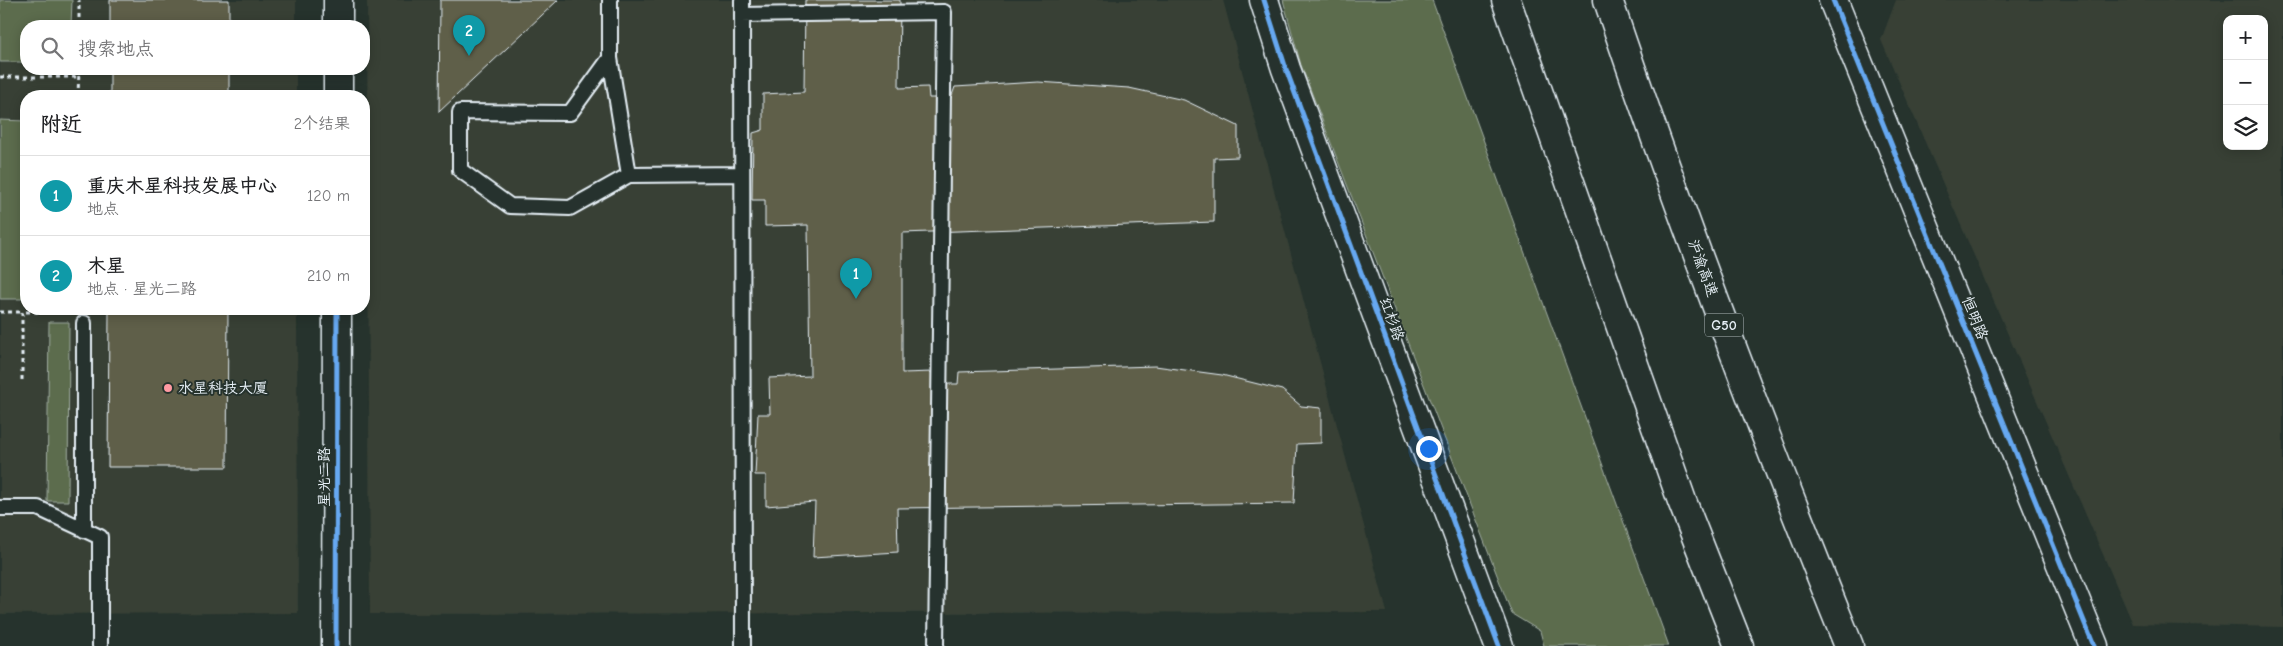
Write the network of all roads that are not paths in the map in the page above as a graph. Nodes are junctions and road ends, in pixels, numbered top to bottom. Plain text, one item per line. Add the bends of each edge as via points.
1 (338, 0) edge
2 (611, 0) edge
3 (742, 0) edge
4 (1264, 0) edge
5 (1506, 0) edge
6 (1608, 0) edge
7 (1833, 0) edge
8 (742, 15) junction
9 (338, 20) edge
10 (610, 58) junction
11 (338, 75) edge
12 (338, 90) edge
13 (742, 174) junction
14 (629, 175) junction
15 (337, 315) edge
16 (84, 323) dead end
17 (0, 508) edge
18 (84, 530) junction
19 (100, 646) edge
20 (336, 646) edge
21 (743, 646) edge
22 (936, 646) edge
23 (1499, 646) edge
24 (1739, 646) edge
25 (1849, 646) edge
26 (2094, 646) edge

1 - 9 main road
2 - 10 lane
3 - 8 lane
4 - 23 main road, 红杉路 via 1289,78
5 - 24 main road via 1682,501
6 - 25 main road, 沪渝高速 / G50 via 1650,126 1775,461
7 - 26 main road, 恒明路
8 - 13 lane
8 - 22 lane via 944,12
10 - 14 lane
10 - 14 lane via 570,112 460,112 460,170 510,206 519,207 570,208
11 - 12 main road
13 - 14 lane
13 - 21 lane
15 - 20 main road, 星光二路
16 - 18 lane
17 - 18 lane via 38,508
18 - 19 lane via 100,537

